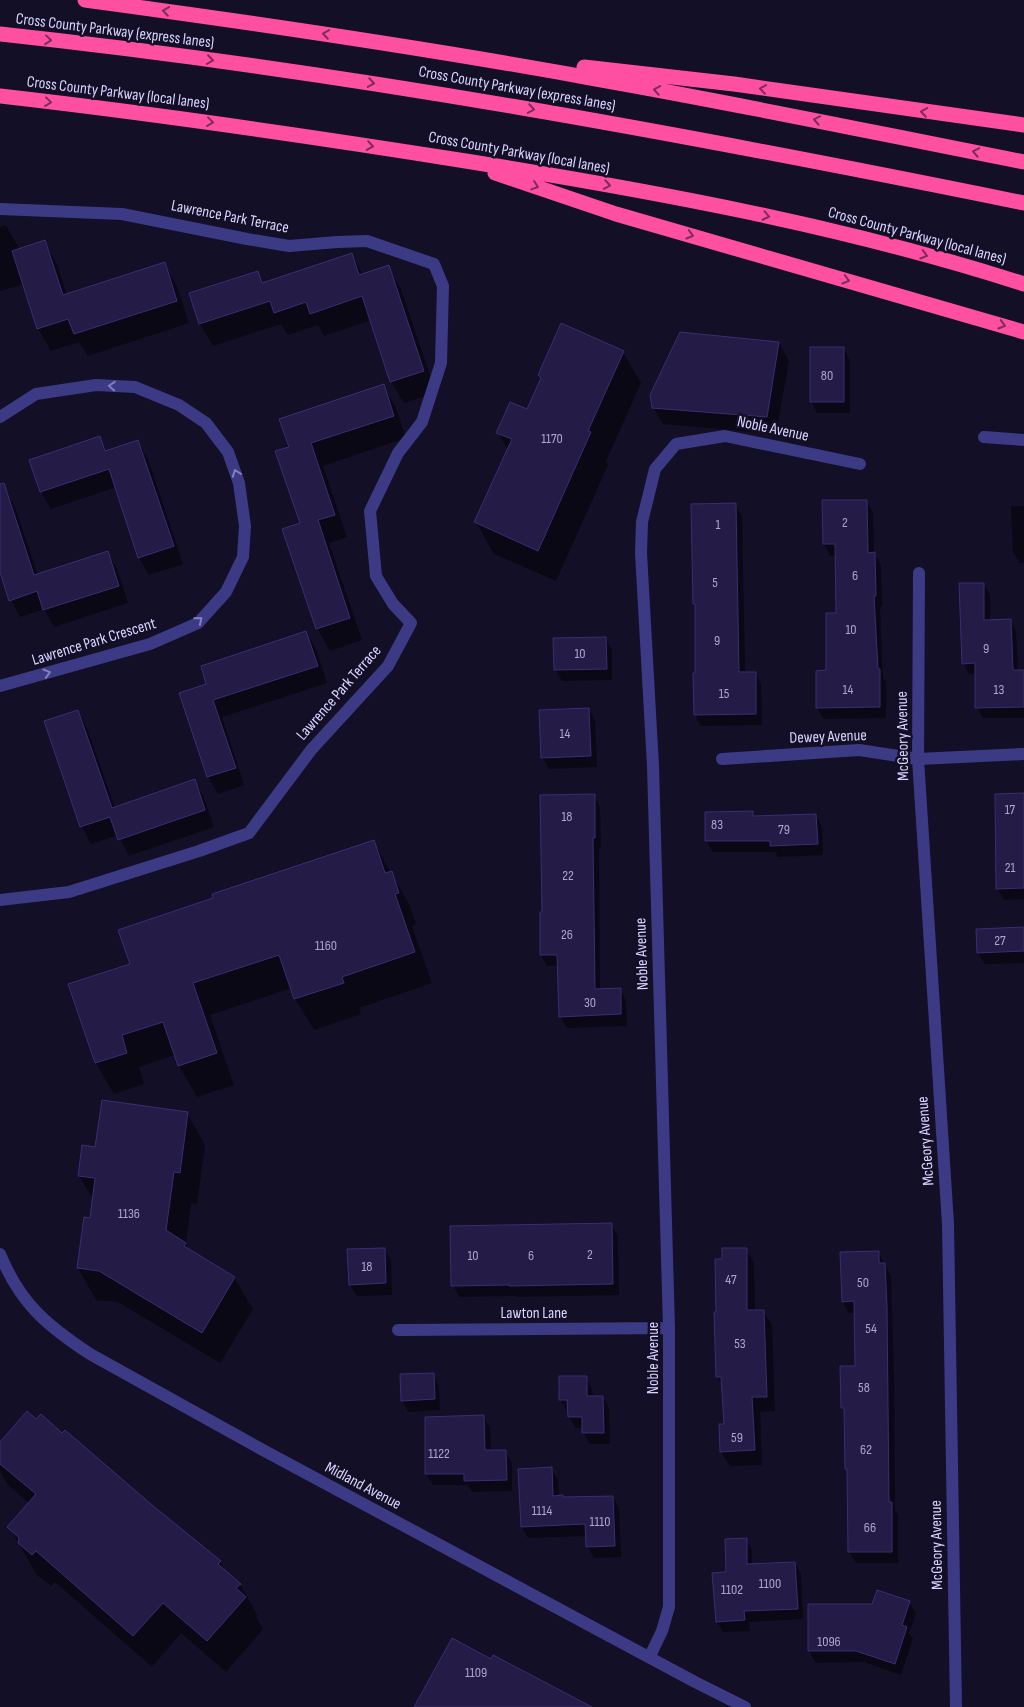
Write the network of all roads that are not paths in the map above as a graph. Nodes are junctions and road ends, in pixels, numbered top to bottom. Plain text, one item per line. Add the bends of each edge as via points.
1 (85, 0) edge
2 (0, 34) edge
3 (409, 47) junction
4 (0, 96) edge
5 (1024, 125) edge
6 (455, 159) junction
7 (1024, 162) edge
8 (1024, 203) edge
9 (0, 209) edge
10 (1024, 284) edge
11 (1024, 332) edge
12 (0, 416) edge
13 (984, 437) dead end
14 (1024, 440) edge
15 (860, 464) dead end
16 (919, 573) dead end
17 (0, 686) edge
18 (1024, 754) edge
19 (722, 759) dead end
20 (918, 759) junction
21 (0, 900) edge
22 (0, 1254) edge
23 (669, 1328) junction
24 (398, 1330) dead end
25 (650, 1656) junction
26 (745, 1707) edge
27 (956, 1707) edge

3 -> 1 highway, Cross County Parkway (express lanes)
2 -> 8 highway, Cross County Parkway (express lanes) via 131,48 479,100
5 -> 3 highway via 734,84
7 -> 3 highway, Cross County Parkway (express lanes) via 764,109
4 -> 6 highway, Cross County Parkway (local lanes) via 270,130
6 -> 10 highway, Cross County Parkway (local lanes) via 757,214 912,251
6 -> 11 highway via 616,214
9 - 21 street, Lawrence Park Terrace via 122,214 289,246 367,241 434,264 443,286 441,363 422,422 398,453 370,511 376,576 393,604 411,623 388,666 311,750 249,833 69,892
17 -> 12 street, Lawrence Park Crescent via 150,644 198,623 226,592 242,557 245,526 239,483 228,452 206,423 179,405 135,387 96,385 36,394
13 - 14 street
15 - 23 street, Noble Avenue via 725,436 676,444 655,469 642,522 653,766
16 - 20 street, McGeory Avenue
18 - 20 street, Dewey Avenue
19 - 20 street, Dewey Avenue via 859,750
20 - 27 street, McGeory Avenue via 948,1224
22 - 25 street, Midland Avenue via 22,1297 34,1311 90,1354
23 - 24 street, Lawton Lane
23 - 25 street, Noble Avenue via 669,1607
25 - 26 street, Midland Avenue

